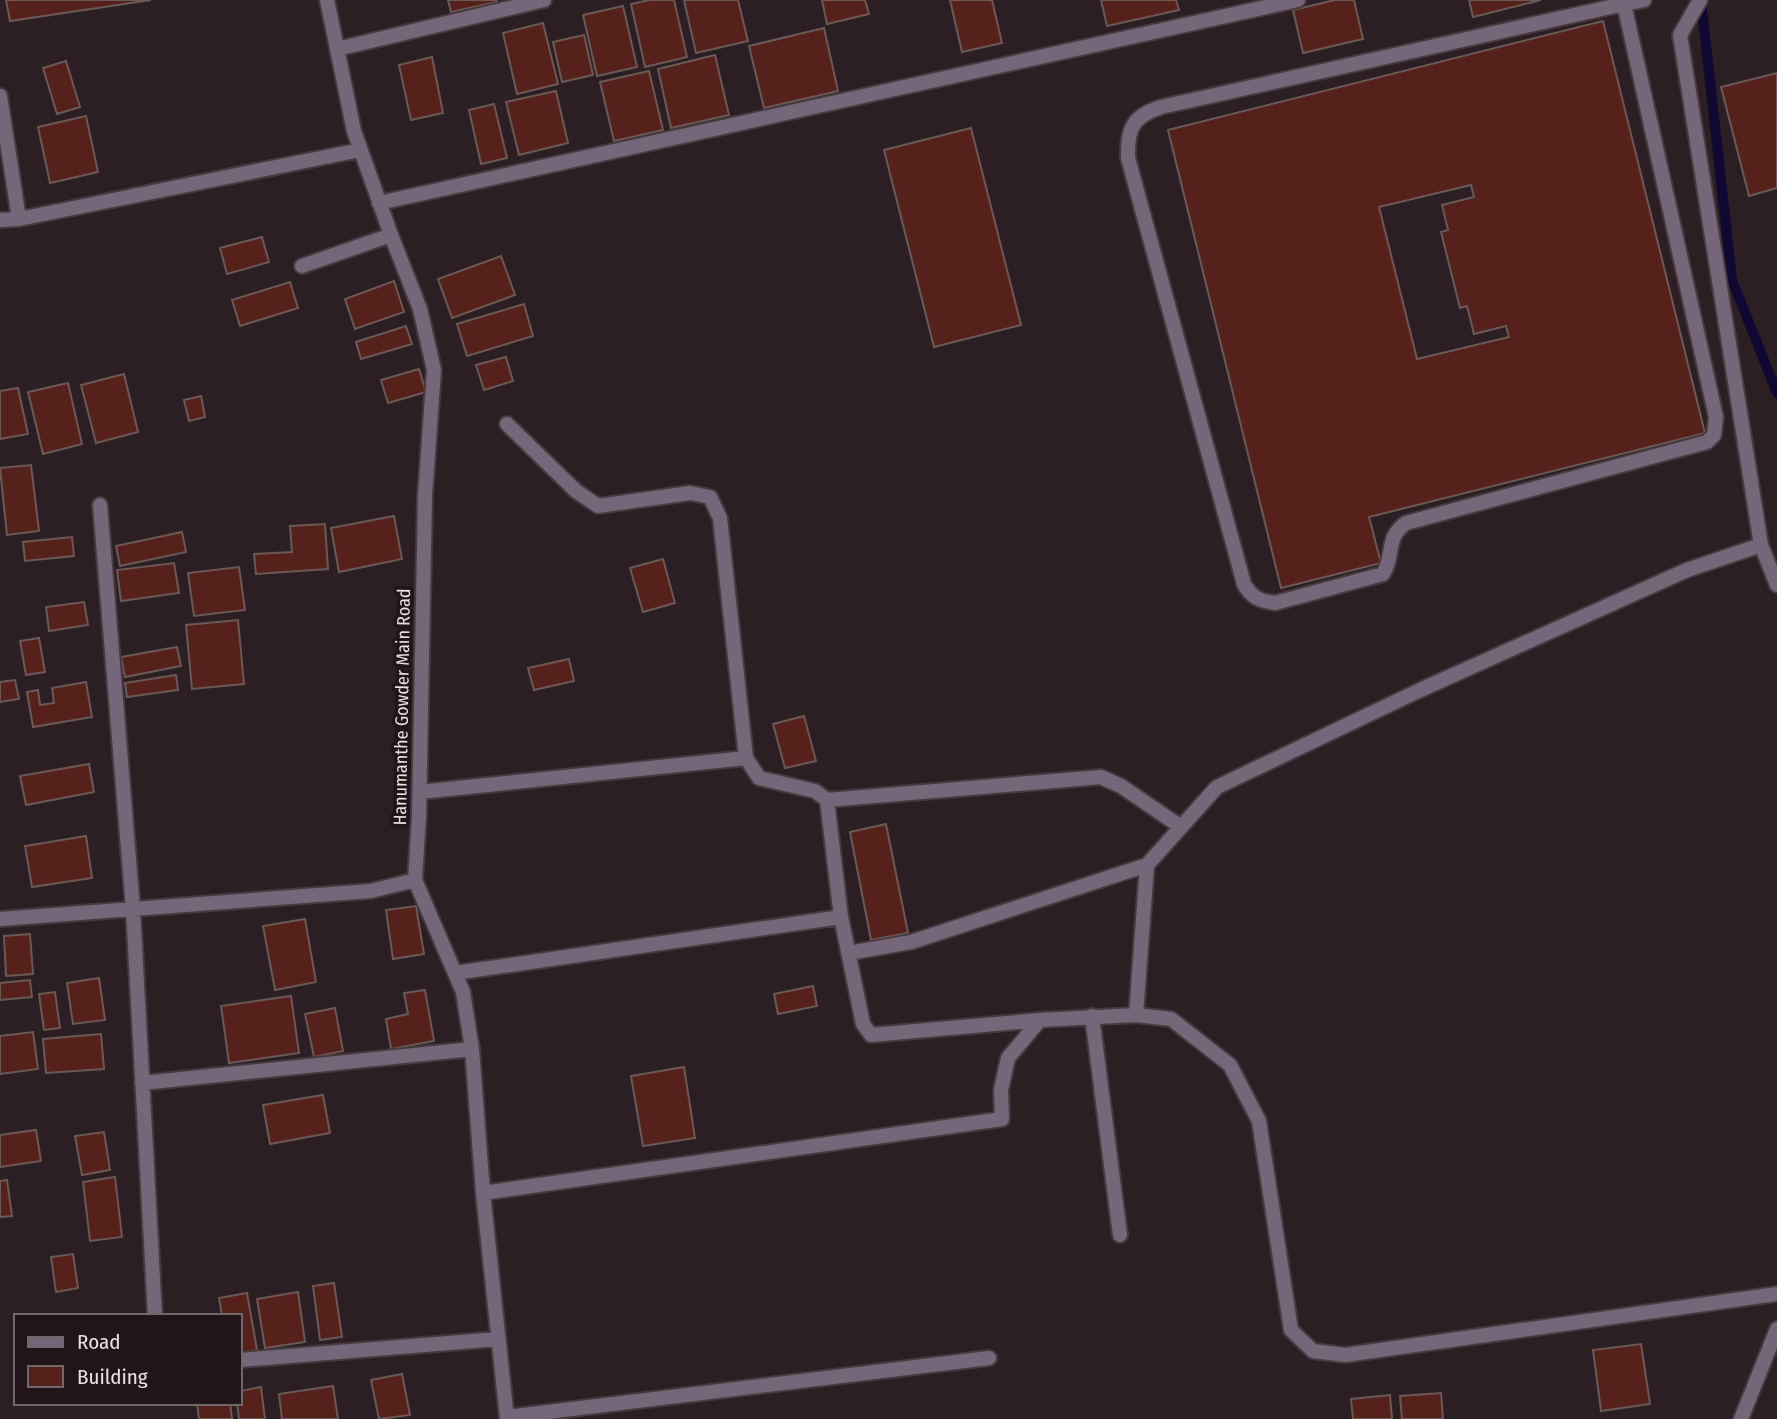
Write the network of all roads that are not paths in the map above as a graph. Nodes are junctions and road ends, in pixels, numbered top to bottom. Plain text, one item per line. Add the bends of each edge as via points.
1 (327, 0) edge
2 (544, 0) edge
3 (1298, 0) edge
4 (1644, 0) edge
5 (1700, 0) edge
6 (1624, 4) junction
7 (337, 49) junction
8 (0, 96) edge
9 (360, 150) junction
10 (379, 203) junction
11 (19, 219) junction
12 (0, 220) edge
13 (391, 236) junction
14 (302, 266) dead end
15 (507, 424) dead end
16 (100, 505) dead end
17 (1761, 545) junction
18 (1777, 585) edge
19 (746, 758) junction
20 (420, 792) junction
21 (827, 800) junction
22 (1181, 827) junction
23 (1147, 864) junction
24 (415, 880) junction
25 (132, 909) junction
26 (841, 916) junction
27 (0, 919) edge
28 (849, 953) junction
29 (455, 972) junction
30 (1136, 1015) junction
31 (1092, 1016) junction
32 (1040, 1020) junction
33 (472, 1049) junction
34 (142, 1083) junction
35 (483, 1193) junction
36 (1120, 1235) dead end
37 (1777, 1294) edge
38 (155, 1314) edge
39 (1777, 1329) edge
40 (498, 1339) junction
41 (989, 1358) dead end
42 (242, 1360) edge
43 (507, 1418) edge
44 (1741, 1419) edge

1 - 7 street, Hanumanthe Gowder Main Road
2 - 7 street
3 - 10 street
4 - 6 street
5 - 17 street via 1680,35
6 - 6 street via 1161,107 1144,113 1133,124 1128,158 1251,596 1275,603 1383,574 1392,538 1406,523 1707,442 1714,435 1716,417
7 - 9 street, Hanumanthe Gowder Main Road
8 - 11 street
9 - 10 street, Hanumanthe Gowder Main Road
9 - 11 street
10 - 13 street, Hanumanthe Gowder Main Road
11 - 12 street
13 - 14 street
13 - 20 street, Hanumanthe Gowder Main Road via 420,309 434,370 425,495
15 - 19 street via 576,491 598,506 690,493 710,497 720,518
16 - 25 street
17 - 18 street
17 - 22 street via 1674,576 1217,787
19 - 20 street
19 - 21 street via 759,778 815,791
20 - 24 street, Hanumanthe Gowder Main Road
21 - 22 street via 1101,776
21 - 26 street
22 - 23 street
23 - 28 street via 911,942
23 - 30 street
24 - 25 street via 371,891
24 - 29 street, Hanumanthe Gowder Main Road
25 - 27 street
25 - 34 street
26 - 28 street
26 - 29 street
28 - 32 street via 863,1024 872,1035
29 - 33 street, Hanumanthe Gowder Main Road via 463,992
30 - 31 street
30 - 37 street via 1171,1019 1230,1065 1259,1121 1291,1330 1313,1351 1345,1355
31 - 32 street
31 - 36 street
32 - 35 street via 1008,1058 1001,1090 1002,1119
33 - 34 street
33 - 35 street, Hanumanthe Gowder Main Road
34 - 38 street
35 - 40 street, Hanumanthe Gowder Main Road
39 - 44 street
40 - 42 street
40 - 43 street, Hanumanthe Gowder Main Road
41 - 43 street

